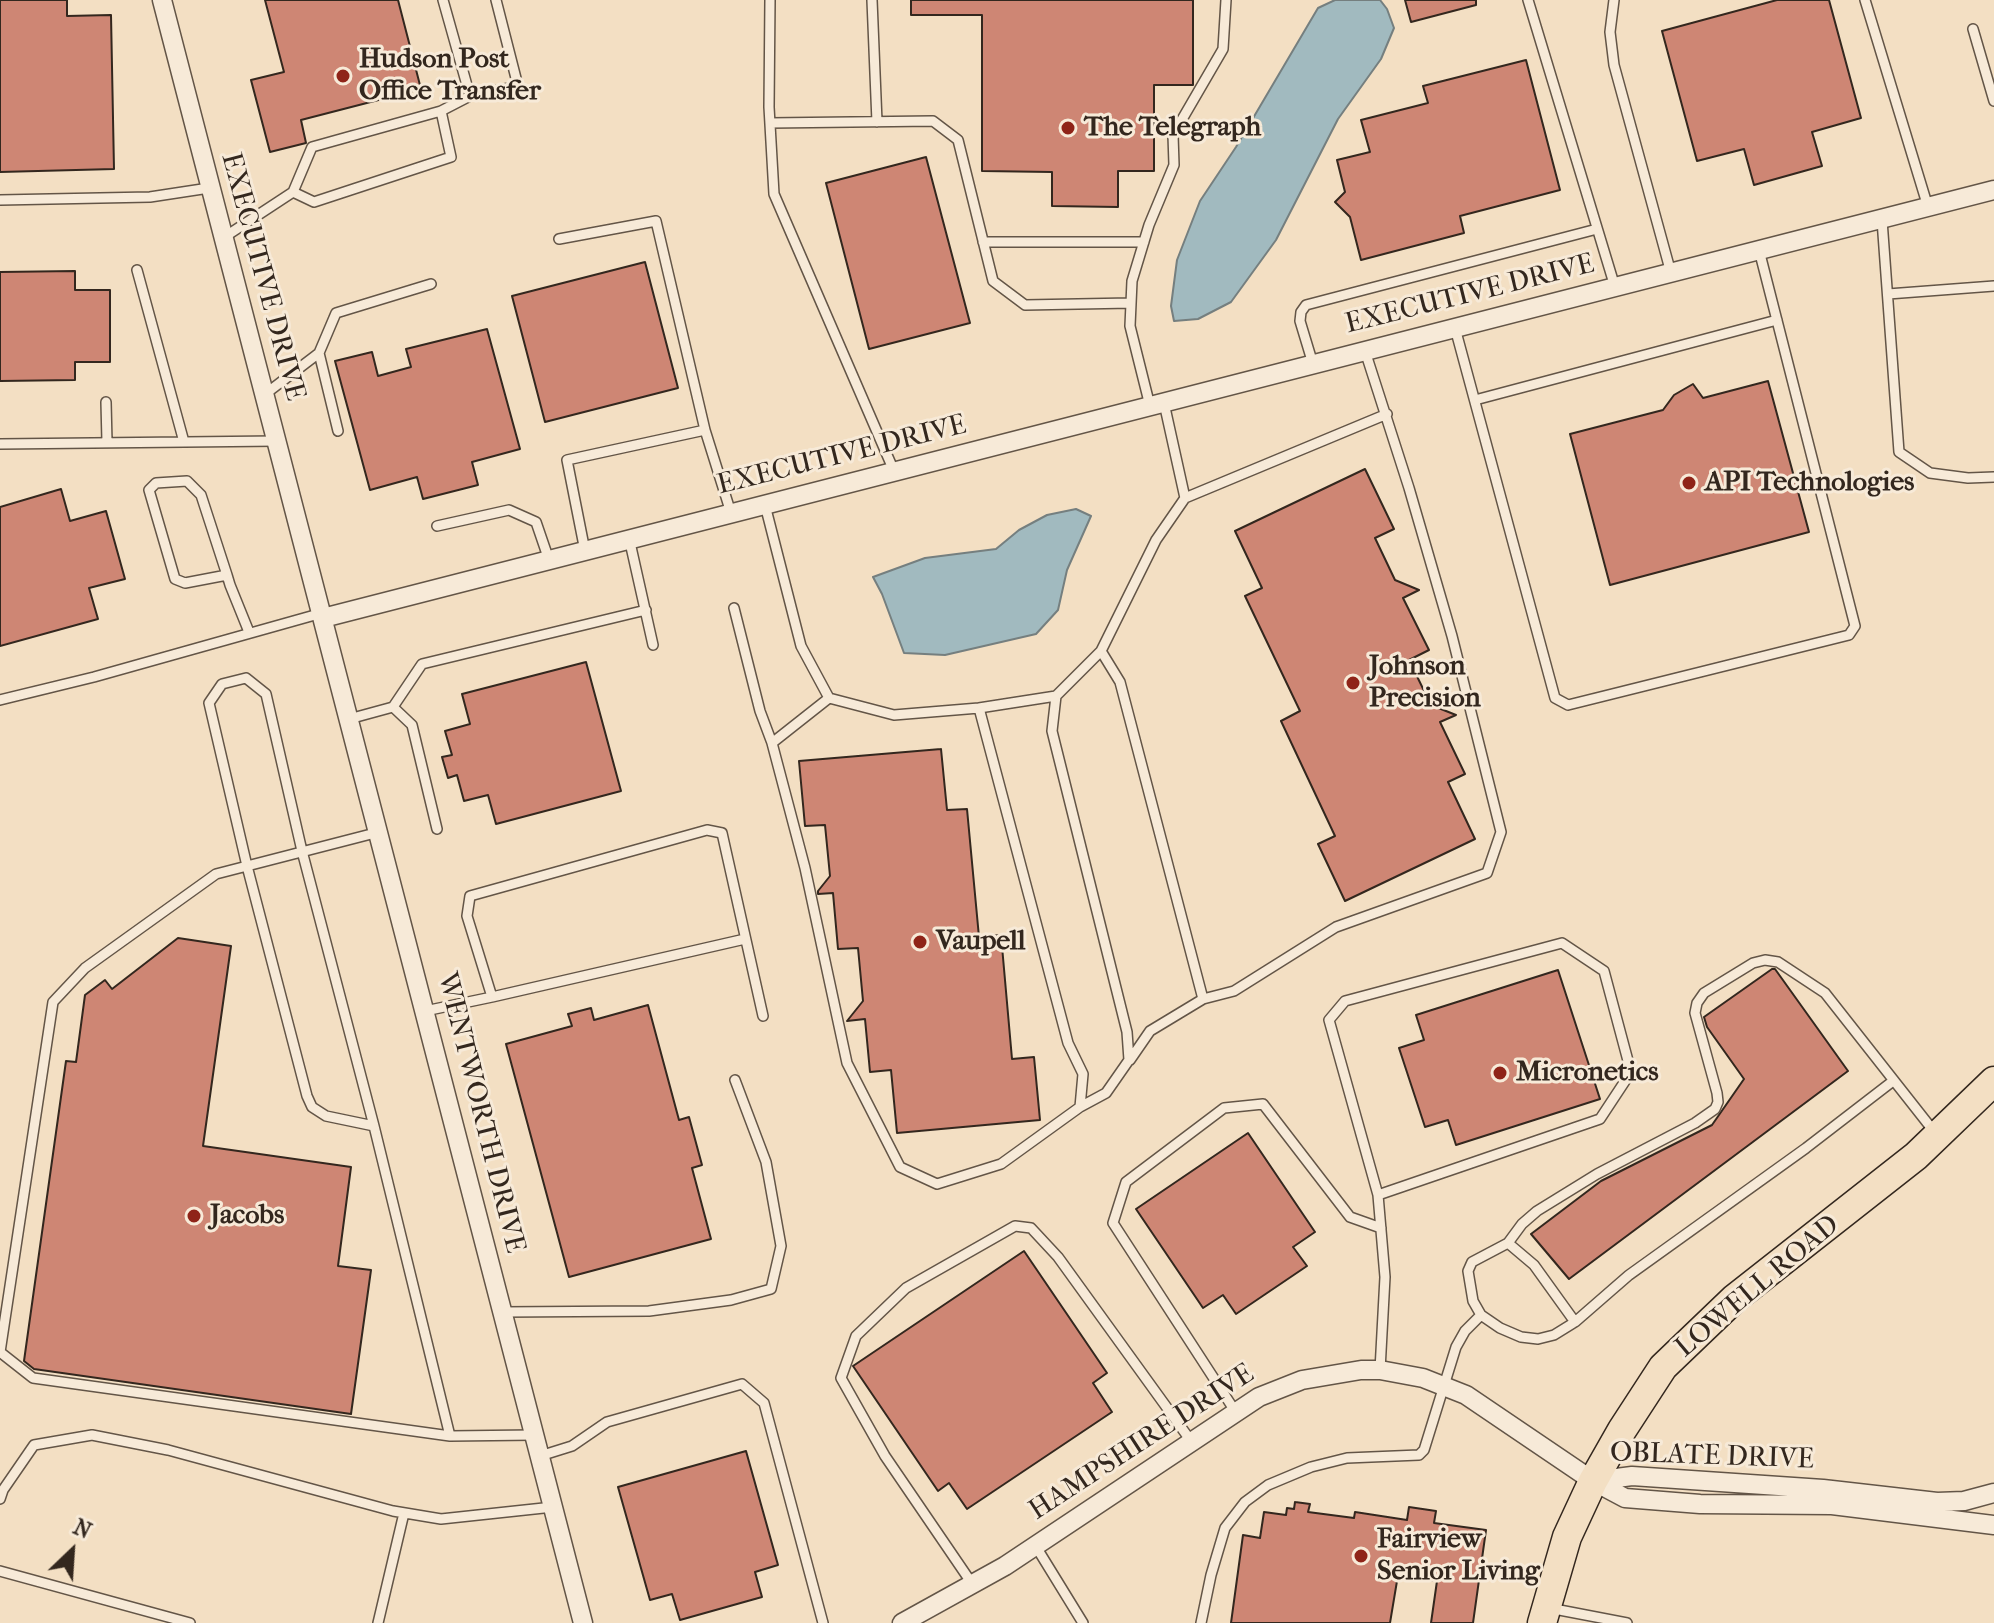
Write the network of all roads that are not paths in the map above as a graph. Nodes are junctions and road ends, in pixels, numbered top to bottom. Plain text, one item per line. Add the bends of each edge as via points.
1 (162, 0) edge
2 (443, 0) edge
3 (496, 0) edge
4 (770, 0) edge
5 (872, 0) edge
6 (1226, 0) edge
7 (1528, 0) edge
8 (1614, 0) edge
9 (1865, 0) edge
10 (1973, 29) dead end
11 (470, 96) junction
12 (1994, 101) edge
13 (441, 111) junction
14 (877, 122) junction
15 (770, 123) junction
16 (209, 188) junction
17 (1994, 190) edge
18 (293, 192) junction
19 (0, 200) edge
20 (1928, 208) junction
21 (1882, 220) junction
22 (1597, 229) junction
23 (223, 238) junction
24 (559, 239) dead end
25 (983, 242) junction
26 (1144, 242) junction
27 (1759, 250) junction
28 (137, 270) dead end
29 (1671, 273) junction
30 (431, 284) dead end
31 (1994, 286) edge
32 (1615, 287) junction
33 (1888, 294) junction
34 (1131, 303) junction
35 (1777, 320) junction
36 (1455, 328) junction
37 (1365, 351) junction
38 (319, 353) junction
39 (1313, 364) junction
40 (264, 395) junction
41 (1475, 400) junction
42 (106, 402) dead end
43 (1157, 404) junction
44 (1387, 414) junction
45 (705, 430) junction
46 (338, 431) dead end
47 (277, 441) junction
48 (107, 442) junction
49 (184, 442) junction
50 (0, 444) edge
51 (894, 471) junction
52 (1994, 477) edge
53 (1185, 498) junction
54 (765, 505) junction
55 (731, 514) junction
56 (437, 526) dead end
57 (629, 538) junction
58 (585, 551) junction
59 (549, 560) junction
60 (227, 575) junction
61 (734, 608) dead end
62 (646, 610) junction
63 (323, 616) junction
64 (249, 632) junction
65 (653, 645) dead end
66 (1101, 651) junction
67 (1056, 696) junction
68 (829, 698) junction
69 (0, 700) edge
70 (393, 707) junction
71 (979, 708) junction
72 (349, 719) junction
73 (772, 743) junction
74 (437, 829) dead end
75 (379, 832) junction
76 (302, 851) junction
77 (247, 866) junction
78 (745, 939) junction
79 (492, 997) junction
80 (1203, 999) junction
81 (425, 1011) junction
82 (763, 1016) dead end
83 (1129, 1060) junction
84 (735, 1080) dead end
85 (1893, 1081) junction
86 (1994, 1081) edge
87 (1080, 1107) junction
88 (374, 1126) junction
89 (1938, 1137) junction
90 (1378, 1195) junction
91 (1381, 1228) junction
92 (1508, 1243) junction
93 (503, 1312) junction
94 (1481, 1315) junction
95 (1575, 1322) junction
96 (1380, 1370) junction
97 (1445, 1386) junction
98 (1235, 1411) junction
99 (535, 1435) junction
100 (450, 1436) junction
101 (1191, 1441) junction
102 (540, 1456) junction
103 (1593, 1481) junction
104 (1994, 1493) edge
105 (0, 1499) edge
106 (553, 1507) junction
107 (404, 1513) junction
108 (1994, 1525) edge
109 (1035, 1545) junction
110 (0, 1571) edge
111 (973, 1585) junction
112 (1544, 1615) edge
113 (190, 1623) edge
114 (378, 1623) edge
115 (583, 1623) edge
116 (823, 1623) edge
117 (902, 1623) edge
118 (1083, 1623) edge
119 (1201, 1623) edge
120 (1627, 1623) edge

1 - 16 street, EXECUTIVE DRIVE
2 - 11 lane
3 - 11 lane via 518,86
4 - 15 lane
5 - 14 lane
6 - 26 lane via 1223,49 1173,135 1174,165
7 - 22 lane
8 - 29 lane via 1614,65
9 - 20 lane
10 - 12 lane
11 - 13 lane
13 - 18 lane via 312,147
13 - 18 lane via 451,157 314,202
14 - 15 lane
14 - 25 lane via 933,121 958,140
15 - 51 lane via 774,194
16 - 19 lane via 150,197
16 - 23 street, EXECUTIVE DRIVE
17 - 20 street, EXECUTIVE DRIVE
18 - 23 lane
20 - 21 street, EXECUTIVE DRIVE
21 - 27 street, EXECUTIVE DRIVE
21 - 33 lane
22 - 32 lane
22 - 39 lane via 1306,305 1300,321
23 - 40 street, EXECUTIVE DRIVE
24 - 45 lane via 656,221
25 - 26 lane
25 - 34 lane via 993,281 1025,305
26 - 34 lane
27 - 29 street, EXECUTIVE DRIVE
27 - 35 lane
28 - 49 lane
29 - 32 street, EXECUTIVE DRIVE
30 - 38 lane via 336,313
31 - 33 lane
32 - 36 street, EXECUTIVE DRIVE
33 - 52 lane via 1899,452 1930,473
34 - 43 lane via 1130,326
35 - 41 lane
35 - 41 lane via 1855,626 1849,635 1568,705 1555,698
36 - 37 street, EXECUTIVE DRIVE
36 - 41 lane
37 - 39 street, EXECUTIVE DRIVE
37 - 44 lane
38 - 40 lane
38 - 46 lane
39 - 43 street, EXECUTIVE DRIVE
40 - 47 street, EXECUTIVE DRIVE
42 - 48 lane
43 - 51 street, EXECUTIVE DRIVE
43 - 53 lane
44 - 53 lane
44 - 80 lane via 1452,636 1501,832 1487,873 1336,927 1234,991
45 - 55 lane
45 - 58 lane via 567,460
47 - 49 lane
47 - 63 street, EXECUTIVE DRIVE
48 - 49 lane
48 - 50 lane
51 - 54 street, EXECUTIVE DRIVE
53 - 66 lane via 1156,540
54 - 55 street, EXECUTIVE DRIVE
54 - 68 lane via 801,646
55 - 57 street, EXECUTIVE DRIVE
56 - 59 lane via 509,510 536,522
57 - 58 street, EXECUTIVE DRIVE
57 - 62 lane
58 - 59 street, EXECUTIVE DRIVE
59 - 63 street, EXECUTIVE DRIVE
60 - 60 lane via 201,495 187,481 156,483 149,490 175,579 185,583
60 - 64 lane
61 - 73 lane
62 - 65 lane
62 - 70 lane via 422,664
63 - 64 lane
63 - 72 street, WENTWORTH DRIVE
64 - 69 lane
66 - 67 lane
66 - 80 lane via 1120,682
67 - 71 lane
67 - 83 lane via 1052,731 1127,1032
68 - 71 lane via 894,715
68 - 73 lane
70 - 72 lane
70 - 74 lane via 412,725
71 - 87 lane via 1068,1043 1083,1074
72 - 75 street, WENTWORTH DRIVE
73 - 87 lane via 847,1063 900,1167 937,1184 1001,1164
75 - 76 lane
75 - 81 street, WENTWORTH DRIVE
76 - 77 lane
76 - 77 lane via 266,694 246,678 222,684 209,703
76 - 88 lane
77 - 88 lane via 312,1107 326,1116
77 - 100 lane via 216,874 85,968 53,1002 0,1352 33,1378
78 - 79 lane
78 - 79 lane via 722,833 707,830 470,896 467,916
78 - 82 lane
79 - 81 lane
80 - 83 lane via 1150,1031
81 - 93 street, WENTWORTH DRIVE
83 - 87 lane via 1106,1093
84 - 93 lane via 766,1162 781,1246 771,1289 649,1311
85 - 89 lane
85 - 92 lane via 1825,993 1778,962 1753,963 1704,993 1697,1003 1695,1013 1717,1093 1715,1109 1537,1211
85 - 95 lane via 1629,1275
86 - 89 main road, LOWELL ROAD
88 - 100 lane
89 - 103 main road, LOWELL ROAD via 1700,1328 1663,1367
90 - 90 lane via 1329,1020 1345,1001 1562,943 1604,971 1631,1072 1600,1119
90 - 91 lane
91 - 96 lane via 1385,1277
91 - 98 lane via 1350,1217 1263,1104 1224,1108 1126,1182 1113,1223
92 - 94 lane via 1472,1262 1468,1271
92 - 95 lane via 1534,1265
93 - 99 street, WENTWORTH DRIVE
94 - 95 lane via 1521,1337 1538,1339
94 - 97 lane via 1456,1347
96 - 97 street, HAMPSHIRE DRIVE
96 - 98 street, HAMPSHIRE DRIVE via 1302,1380
97 - 103 street, HAMPSHIRE DRIVE
97 - 119 lane via 1419,1455 1347,1458 1311,1467 1268,1485 1245,1502 1225,1528
98 - 101 street, HAMPSHIRE DRIVE
99 - 100 lane
99 - 102 street, WENTWORTH DRIVE
101 - 109 street, HAMPSHIRE DRIVE
101 - 111 lane via 1058,1257 1031,1228 1015,1226 906,1288 856,1336 841,1378 885,1456
102 - 106 street, WENTWORTH DRIVE
102 - 116 lane via 572,1446 607,1422 742,1384 764,1403
103 - 104 street, OBLATE DRIVE via 1643,1477 1937,1502
103 - 108 street, OBLATE DRIVE via 1625,1498 1832,1505
103 - 112 main road, LOWELL ROAD via 1567,1537
105 - 107 lane via 34,1445 92,1435
106 - 107 lane via 441,1519
106 - 115 street, WENTWORTH DRIVE
107 - 114 lane
109 - 111 street, HAMPSHIRE DRIVE
109 - 118 lane
110 - 113 lane
111 - 117 street, HAMPSHIRE DRIVE
112 - 120 lane

